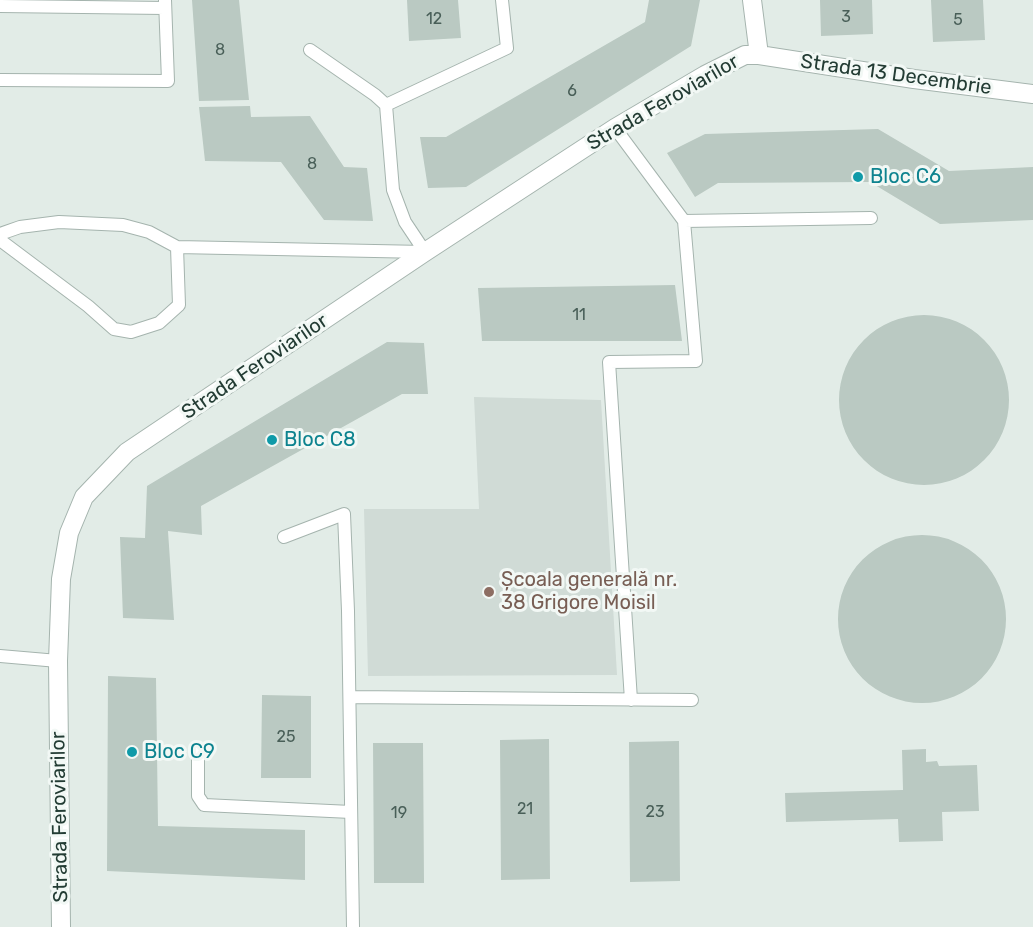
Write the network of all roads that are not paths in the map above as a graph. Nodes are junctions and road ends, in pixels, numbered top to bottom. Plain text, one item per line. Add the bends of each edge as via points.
1 (502, 0) edge
2 (752, 0) edge
3 (165, 4) edge
4 (0, 6) edge
5 (310, 50) dead end
6 (759, 55) junction
7 (0, 80) edge
8 (1033, 94) edge
9 (386, 105) junction
10 (615, 128) junction
11 (871, 218) dead end
12 (684, 221) junction
13 (0, 234) edge
14 (0, 240) edge
15 (177, 247) junction
16 (425, 252) junction
17 (284, 537) dead end
18 (0, 656) edge
19 (58, 661) junction
20 (350, 696) junction
21 (631, 700) junction
22 (692, 700) dead end
23 (198, 752) dead end
24 (351, 812) junction
25 (61, 927) edge
26 (353, 927) edge

1 - 9 lane via 507,48
2 - 6 street, Strada Feroviarilor
3 - 4 lane
3 - 7 lane via 168,81
5 - 9 lane
6 - 8 street, Strada 13 Decembrie
6 - 10 street, Strada Feroviarilor via 745,55 728,62
9 - 16 lane via 393,190 405,222
10 - 12 lane
10 - 16 street, Strada Feroviarilor
11 - 12 lane
12 - 21 lane via 696,362 609,362
13 - 15 lane via 59,222 123,225 149,232
14 - 15 lane via 114,329 131,332 159,323 179,305
15 - 16 lane
16 - 19 street, Strada Feroviarilor via 127,452 84,497 69,533 61,579
17 - 20 lane via 344,514
18 - 19 lane
19 - 25 street, Strada Feroviarilor
20 - 21 lane
20 - 24 lane
21 - 22 lane
23 - 24 lane via 198,796 204,806
24 - 26 lane

